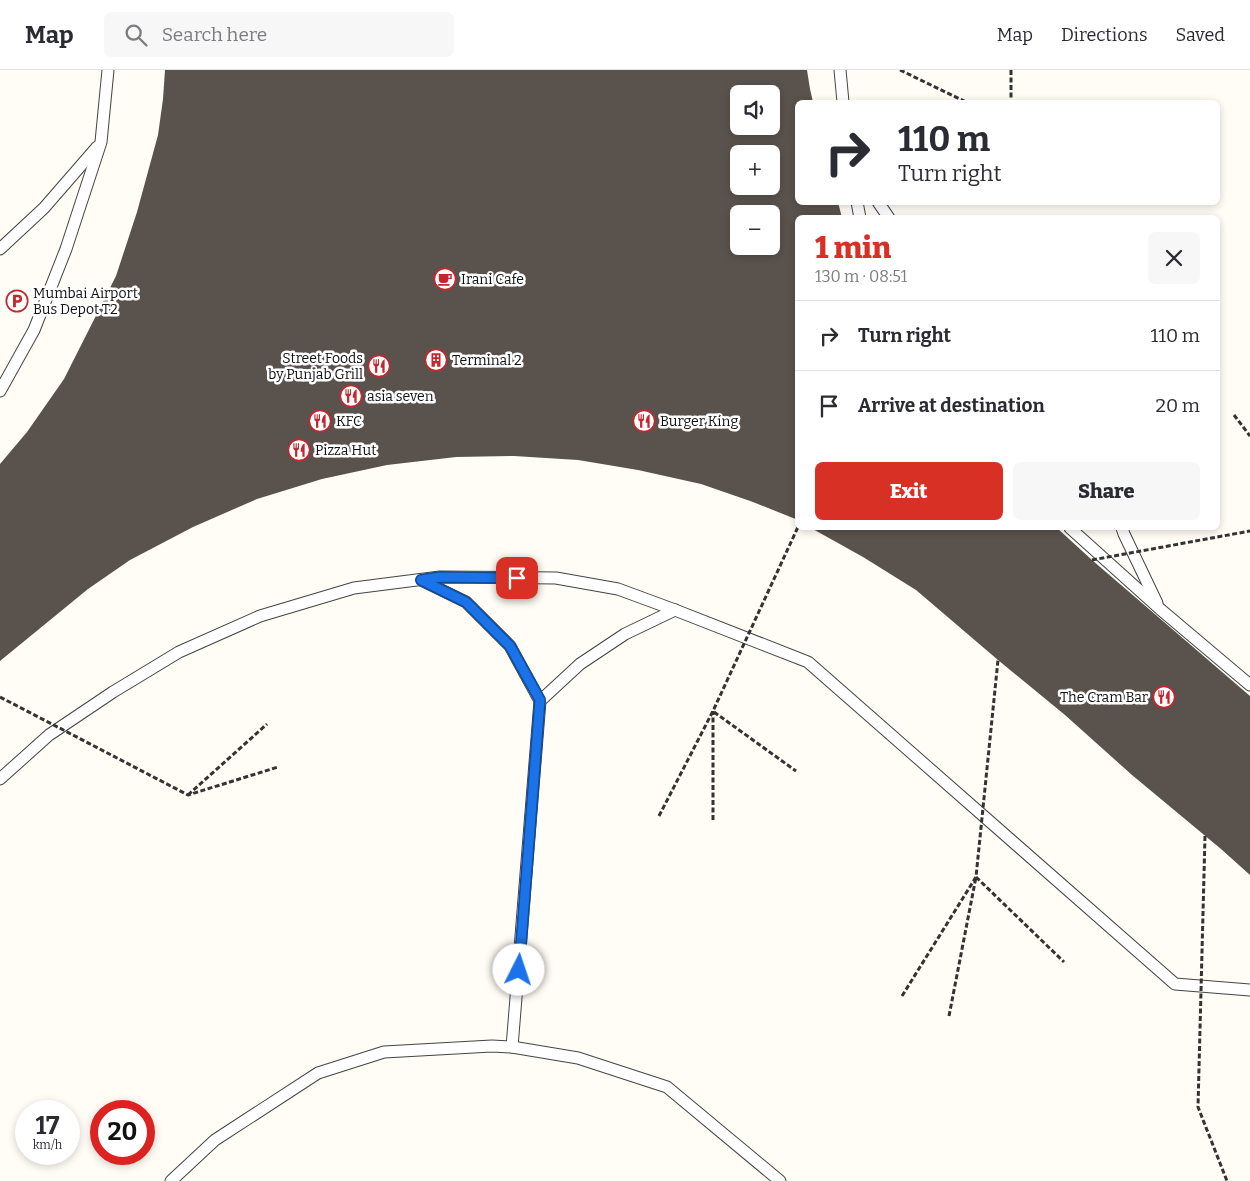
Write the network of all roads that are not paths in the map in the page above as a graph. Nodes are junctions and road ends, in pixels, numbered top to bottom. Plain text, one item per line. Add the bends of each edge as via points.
1 (108, 70) edge
2 (840, 70) edge
3 (843, 100) edge
4 (101, 142) junction
5 (0, 249) edge
6 (0, 391) edge
7 (1072, 530) edge
8 (1123, 530) edge
9 (421, 580) junction
10 (1160, 609) junction
11 (675, 610) junction
12 (1250, 685) edge
13 (540, 700) junction
14 (0, 779) edge
15 (1250, 990) edge
16 (512, 1047) junction
17 (171, 1181) edge
18 (780, 1181) edge

1 - 4 lane
2 - 3 lane
4 - 5 lane via 44,208
4 - 6 lane via 66,249 34,330
7 - 10 lane
8 - 10 lane
9 - 11 lane via 440,577 556,578 618,589
9 - 13 lane via 466,602 510,646
9 - 14 lane via 354,588 260,616 179,652 49,735
10 - 12 lane
11 - 13 lane via 625,634 580,664
11 - 15 lane via 808,662 1175,984
13 - 16 lane
16 - 17 lane via 473,1046 384,1052 318,1073 215,1140
16 - 18 lane via 578,1058 667,1086

